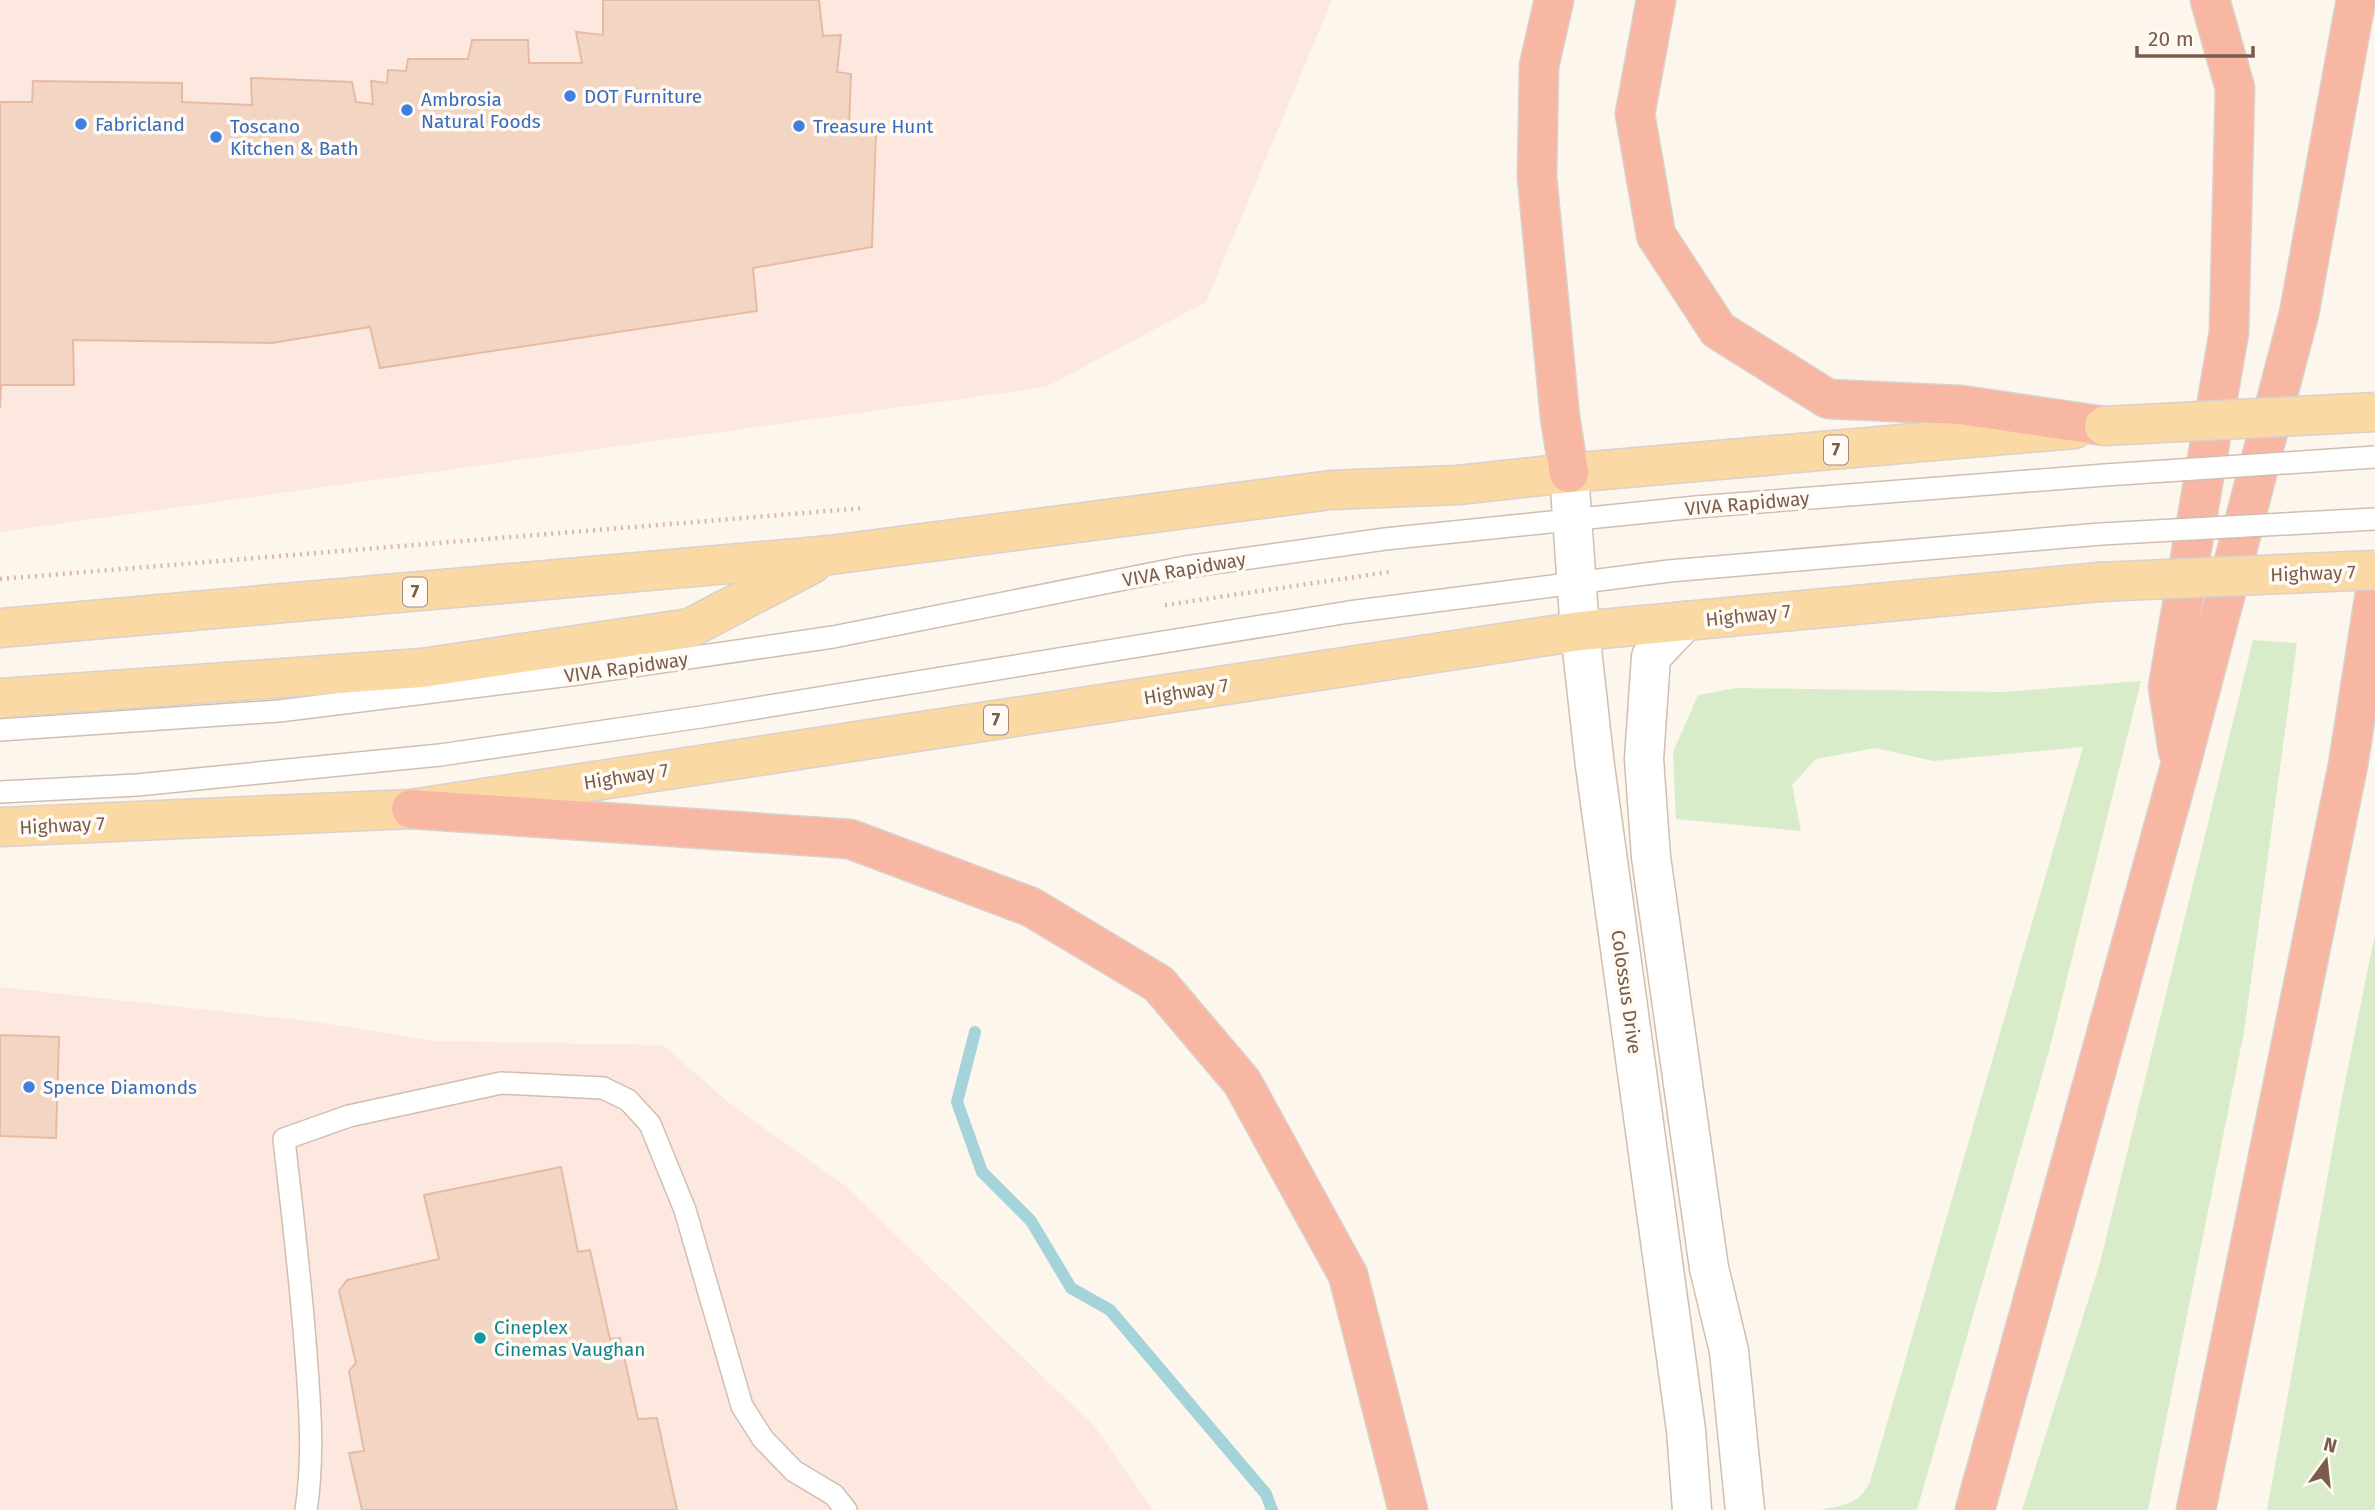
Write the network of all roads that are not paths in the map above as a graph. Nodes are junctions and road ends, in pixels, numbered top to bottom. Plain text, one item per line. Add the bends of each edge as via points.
1 (1555, 0) edge
2 (1656, 0) edge
3 (2210, 0) edge
4 (2357, 0) edge
5 (2375, 412) edge
6 (2104, 426) junction
7 (2375, 457) edge
8 (1569, 473) junction
9 (1572, 520) junction
10 (2375, 520) edge
11 (830, 555) junction
12 (2375, 570) edge
13 (1576, 583) junction
14 (2375, 593) edge
15 (1685, 621) junction
16 (0, 628) edge
17 (1580, 631) junction
18 (0, 698) edge
19 (0, 730) edge
20 (2180, 767) junction
21 (0, 792) edge
22 (411, 809) junction
23 (0, 827) edge
24 (306, 1510) edge
25 (846, 1510) edge
26 (1408, 1510) edge
27 (1692, 1510) edge
28 (1745, 1510) edge
29 (1975, 1510) edge
30 (2196, 1510) edge

1 - 8 highway via 1539,66 1537,177
2 - 6 highway via 1635,114 1656,234 1718,330 1828,399 1960,405
3 - 20 highway via 2235,88 2229,332 2168,687
4 - 20 highway via 2299,314
5 - 6 main road, 7, bridge
6 - 8 main road, 7
7 - 9 lane, VIVA Rapidway, bridge
8 - 9 street, Colossus Drive
8 - 11 main road, 7 via 1458,485 1331,490
9 - 13 street, Colossus Drive
9 - 19 lane, VIVA Rapidway via 1385,539 1185,567 833,637 578,674 279,710
10 - 13 lane, bridge via 2101,534
11 - 16 main road, 7
11 - 18 main road via 690,628 422,668
12 - 15 main road, Highway 7 / 7, bridge via 2099,582
13 - 17 street, Colossus Drive
13 - 21 lane via 1349,612 440,755 137,785
14 - 30 highway via 2348,765
15 - 17 main road, Highway 7 / 7
15 - 28 street via 1651,657 1644,759 1651,857 1709,1268 1729,1351
17 - 22 main road, Highway 7 / 7
17 - 27 street, Colossus Drive via 1686,1430
20 - 29 highway
22 - 23 main road, Highway 7 / 7
22 - 26 highway via 850,839 1031,907 1159,985 1242,1082 1348,1275
24 - 25 lane via 311,1480 309,1390 284,1139 349,1116 501,1083 603,1088 628,1100 650,1124 685,1210 742,1406 763,1439 794,1471 834,1495

